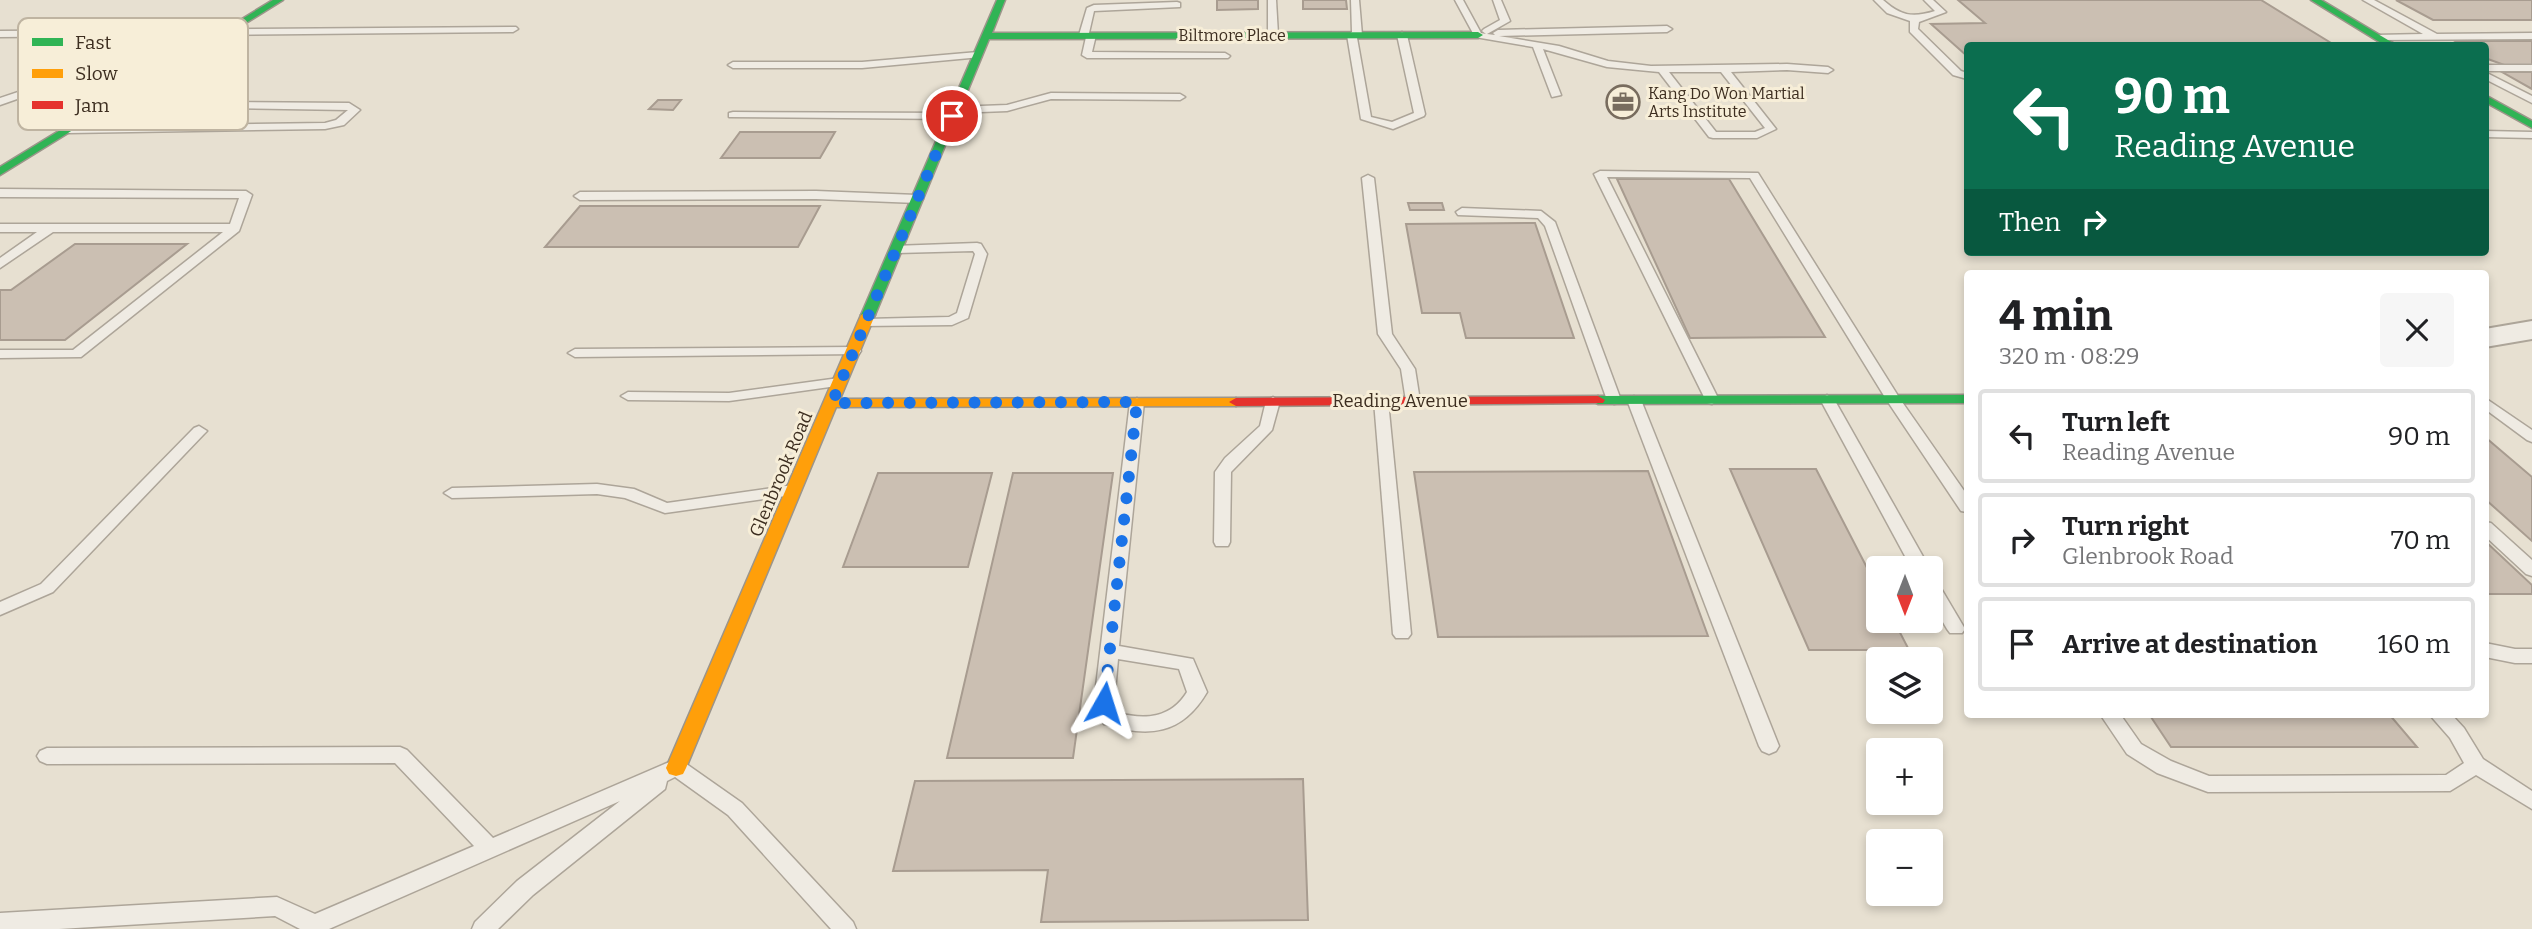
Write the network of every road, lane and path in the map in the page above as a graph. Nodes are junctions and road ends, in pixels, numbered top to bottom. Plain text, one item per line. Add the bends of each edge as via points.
1 (279, 0) edge
2 (1001, 0) edge
3 (1272, 0) edge
4 (1354, 0) edge
5 (1459, 0) edge
6 (1497, 0) edge
7 (1878, 0) edge
8 (1928, 0) edge
9 (2315, 0) edge
10 (2367, 0) edge
11 (1095, 4) edge
12 (1177, 5) dead end
13 (248, 19) edge
14 (1915, 20) junction
15 (513, 29) dead end
16 (1667, 29) dead end
17 (248, 31) edge
18 (0, 34) edge
19 (18, 34) edge
20 (1273, 35) junction
21 (1354, 35) junction
22 (1402, 35) junction
23 (1478, 35) junction
24 (985, 36) junction
25 (1087, 36) junction
26 (2532, 36) edge
27 (2379, 37) junction
28 (2433, 41) edge
29 (2387, 42) edge
30 (1537, 46) junction
31 (978, 55) junction
32 (1225, 56) dead end
33 (733, 65) dead end
34 (2489, 68) edge
35 (2532, 68) edge
36 (1662, 69) junction
37 (1724, 69) junction
38 (1828, 70) dead end
39 (1964, 75) edge
40 (2489, 77) edge
41 (1556, 95) dead end
42 (18, 96) edge
43 (1180, 97) dead end
44 (2490, 101) edge
45 (0, 102) edge
46 (2532, 102) edge
47 (248, 105) edge
48 (953, 113) junction
49 (733, 115) dead end
50 (2532, 125) edge
51 (248, 128) edge
52 (69, 130) edge
53 (2489, 134) edge
54 (2532, 135) edge
55 (0, 172) edge
56 (1368, 178) dead end
57 (0, 193) edge
58 (580, 196) dead end
59 (917, 199) junction
60 (1462, 212) dead end
61 (0, 228) edge
62 (51, 228) junction
63 (235, 228) junction
64 (897, 249) junction
65 (0, 264) edge
66 (866, 323) junction
67 (2532, 330) edge
68 (2489, 337) edge
69 (854, 351) junction
70 (575, 353) dead end
71 (0, 354) edge
72 (841, 382) junction
73 (628, 396) dead end
74 (1827, 399) junction
75 (1893, 399) junction
76 (1964, 399) edge
77 (1614, 400) junction
78 (1634, 400) junction
79 (1712, 400) junction
80 (1273, 401) junction
81 (1381, 401) junction
82 (1413, 401) junction
83 (1137, 402) junction
84 (832, 403) junction
85 (2489, 405) edge
86 (198, 431) dead end
87 (2532, 437) edge
88 (795, 490) junction
89 (452, 493) dead end
90 (1964, 503) edge
91 (2489, 531) edge
92 (1222, 542) dead end
93 (1914, 556) edge
94 (2532, 570) edge
95 (1943, 606) edge
96 (0, 609) edge
97 (1956, 629) dead end
98 (1402, 634) dead end
99 (1109, 651) junction
100 (2489, 651) edge
101 (2532, 656) edge
102 (2113, 718) edge
103 (2443, 718) edge
104 (1769, 746) dead end
105 (47, 756) dead end
106 (2476, 765) junction
107 (676, 768) junction
108 (2532, 801) edge
109 (491, 849) junction
110 (0, 923) edge
111 (312, 927) edge
112 (483, 929) edge
113 (845, 929) edge

1 - 13 street
2 - 24 street, Glenbrook Road
3 - 20 lane
4 - 21 lane
5 - 23 lane
6 - 23 lane via 1505,21
7 - 14 lane via 1890,12
8 - 14 lane via 1941,12
9 - 27 street
10 - 28 lane
11 - 12 lane
11 - 25 lane
14 - 39 lane via 1913,30
15 - 17 lane
16 - 23 lane
18 - 19 lane
20 - 21 street, Biltmore Place
20 - 25 street, Biltmore Place
21 - 22 street, Biltmore Place
21 - 22 lane via 1366,119 1393,127 1420,114
22 - 23 street, Biltmore Place
23 - 30 lane
24 - 25 street, Biltmore Place
24 - 31 street, Glenbrook Road
25 - 32 lane via 1087,55
26 - 28 lane
27 - 28 lane
27 - 29 street
30 - 36 lane via 1607,64
30 - 41 lane
31 - 33 lane via 862,65
31 - 48 street, Glenbrook Road
34 - 35 lane
36 - 37 lane
36 - 37 lane via 1713,135 1757,135 1771,129
37 - 38 lane
40 - 46 lane
42 - 45 lane
43 - 48 lane via 1051,96 1007,108
44 - 46 lane
44 - 50 street
47 - 51 lane via 349,106 355,110 340,123 325,127
48 - 49 lane
48 - 59 street, Glenbrook Road
52 - 55 street
53 - 54 lane
56 - 82 lane via 1385,334 1408,369
57 - 63 lane via 246,195
58 - 59 lane
59 - 64 street, Glenbrook Road
60 - 77 lane via 1541,215 1551,225
61 - 62 lane
62 - 63 lane
62 - 65 lane
63 - 71 lane via 76,354
64 - 66 street, Glenbrook Road
64 - 66 lane via 977,247 981,254 962,315 952,321
66 - 69 street, Glenbrook Road
67 - 68 street
69 - 70 lane
69 - 72 street, Glenbrook Road
72 - 73 lane via 729,397
72 - 84 street, Glenbrook Road
74 - 75 street, Reading Avenue
74 - 79 street, Reading Avenue
74 - 93 lane
75 - 76 street, Reading Avenue
75 - 79 lane via 1754,175 1600,174
75 - 90 lane
77 - 78 street, Reading Avenue
77 - 82 street, Reading Avenue
78 - 79 street, Reading Avenue
78 - 104 lane
80 - 81 street, Reading Avenue
80 - 83 street, Reading Avenue
80 - 92 lane via 1267,427 1223,472
81 - 82 street, Reading Avenue
81 - 98 lane
83 - 84 street, Reading Avenue
83 - 99 lane
84 - 88 street, Glenbrook Road
85 - 87 lane
86 - 96 lane via 47,588
88 - 89 lane via 665,508 628,493 597,489
88 - 107 street, Glenbrook Road
91 - 94 lane
95 - 97 lane
99 - 99 lane via 1104,703 1111,719 1133,725 1170,721 1189,709 1196,692 1186,664
100 - 101 lane
102 - 106 lane via 2134,749 2164,768 2208,784 2450,783
103 - 106 lane
105 - 109 lane via 400,755
106 - 108 lane
107 - 109 lane
107 - 112 lane via 525,888
107 - 113 lane via 735,809
109 - 111 lane
110 - 111 lane via 277,906

